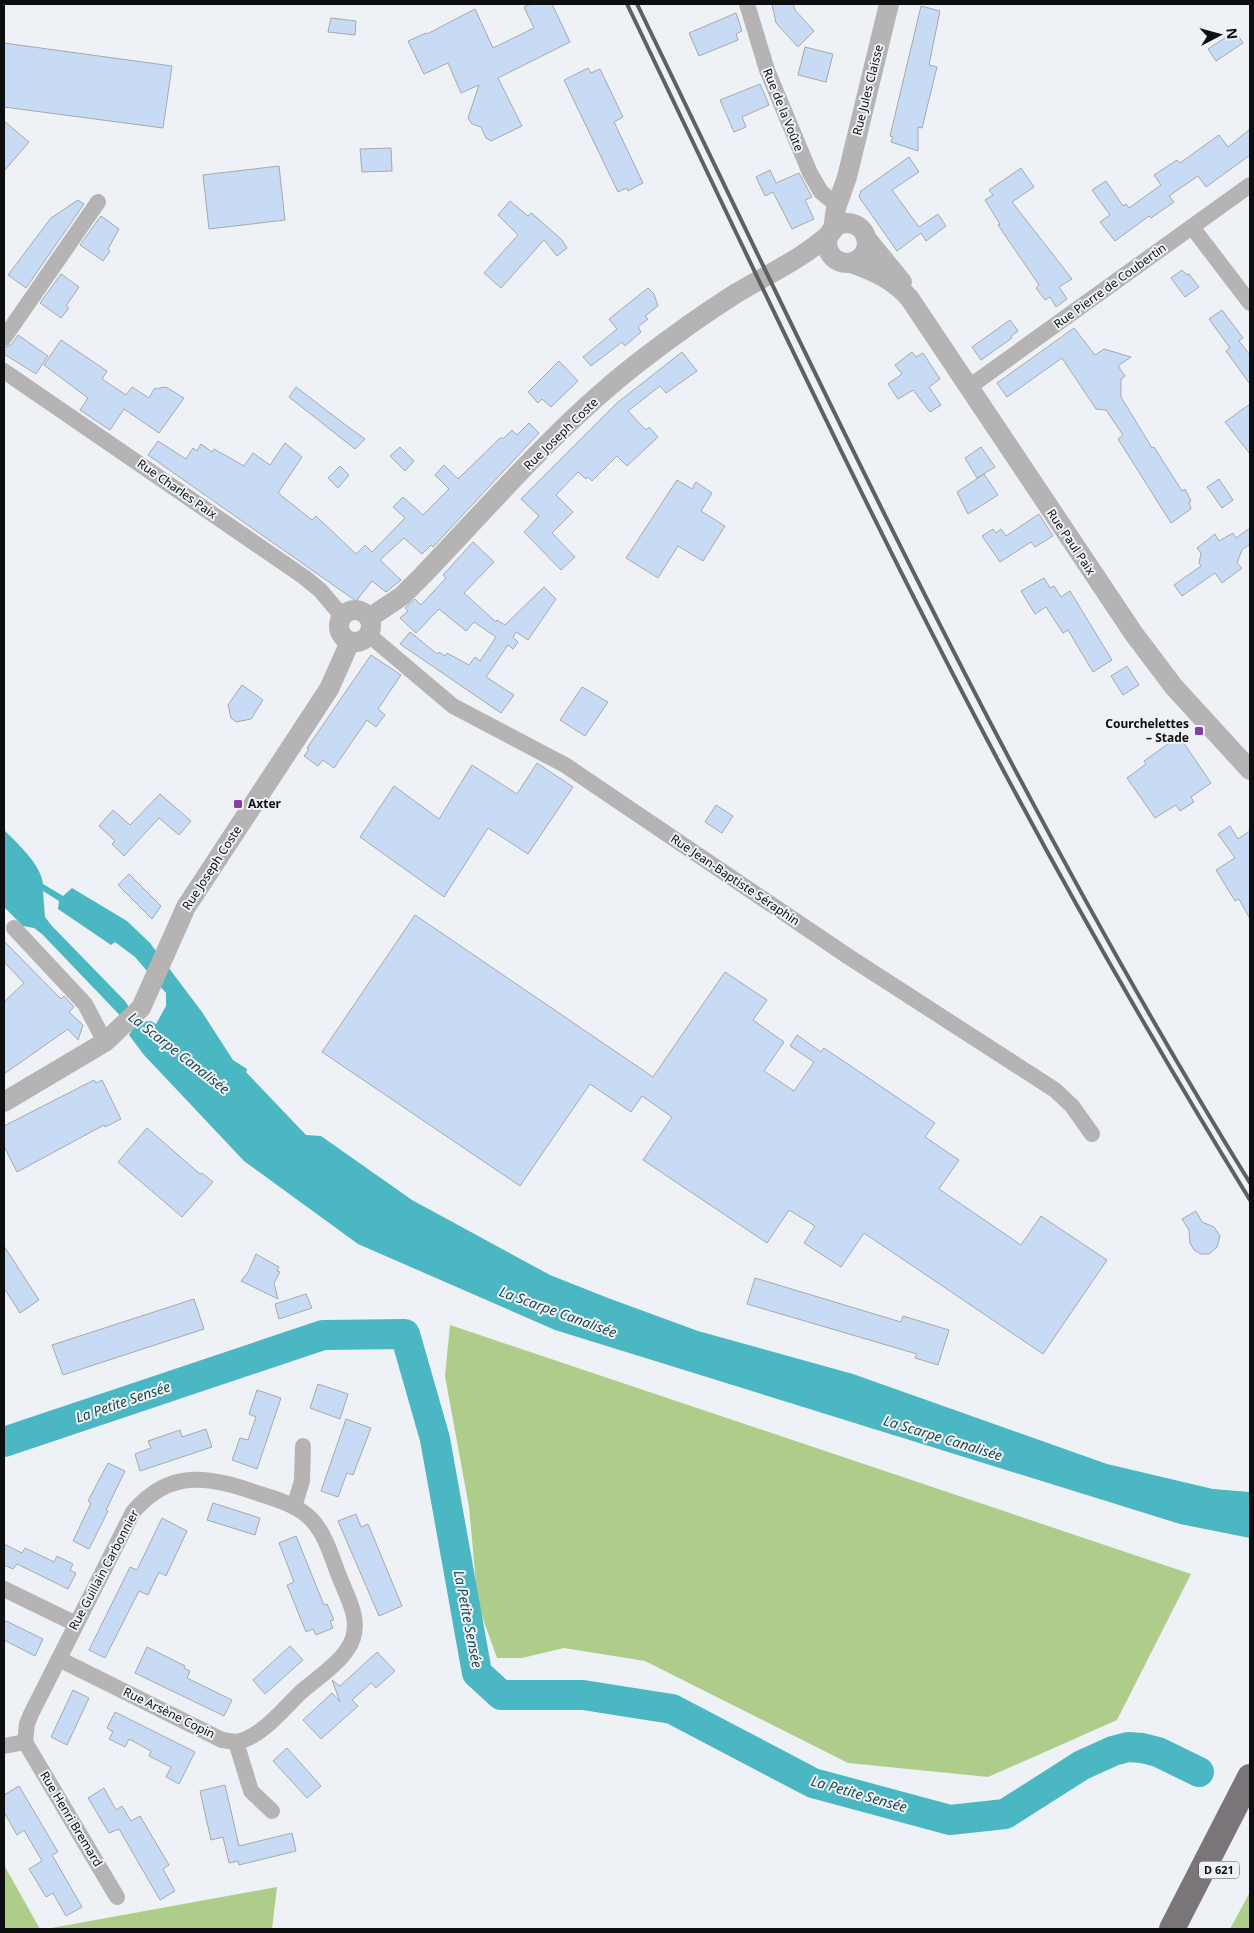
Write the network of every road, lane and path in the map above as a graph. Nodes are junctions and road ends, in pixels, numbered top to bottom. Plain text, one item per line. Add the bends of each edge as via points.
1 (747, 4) edge
2 (889, 4) edge
3 (847, 177) junction
4 (1250, 184) edge
5 (98, 202) dead end
6 (837, 205) junction
7 (1192, 227) junction
8 (832, 232) junction
9 (863, 233) junction
10 (845, 262) junction
11 (772, 275) junction
12 (910, 299) junction
13 (1250, 303) edge
14 (4, 338) edge
15 (4, 371) edge
16 (969, 387) junction
17 (342, 616) junction
18 (369, 626) junction
19 (350, 642) junction
20 (1250, 770) edge
21 (14, 928) dead end
22 (110, 1037) junction
23 (4, 1102) edge
24 (1092, 1134) dead end
25 (303, 1446) dead end
26 (294, 1507) junction
27 (4, 1589) edge
28 (76, 1624) junction
29 (59, 1658) junction
30 (25, 1742) junction
31 (236, 1742) junction
32 (4, 1746) edge
33 (1250, 1777) edge
34 (1250, 1810) edge
35 (272, 1811) dead end
36 (117, 1897) dead end
37 (1172, 1929) edge
38 (1188, 1929) edge

1 - 6 street, Rue de la Voûte via 766,70 810,173 821,192
2 - 3 street, Rue Jules Claisse
3 - 6 street, Rue Jules Claisse
3 - 9 street, Rue Jules Claisse via 848,200
4 - 7 street, Rue Pierre de Coubertin
5 - 14 street
6 - 8 street, Rue Jules Claisse
7 - 13 street
7 - 16 street, Rue Pierre de Coubertin
8 - 9 street via 848,224
8 - 10 street via 828,249
8 - 11 street, Rue Joseph Coste
9 - 10 street via 864,254 858,260
9 - 12 street, Rue Paul Paix via 900,280
10 - 11 street, Rue Joseph Coste via 808,266
10 - 12 street, Rue Paul Paix via 886,278
11 - 18 street, Rue Joseph Coste via 698,318 637,364 555,439
12 - 16 street, Rue Paul Paix
15 - 17 street, Rue Charles Paix via 304,576
16 - 20 street, Rue Paul Paix via 1134,634 1174,687
17 - 18 street via 358,611
17 - 19 street via 339,629
18 - 19 street via 359,642
18 - 24 street, Rue Jean-Baptiste Séraphin via 453,706 565,765 1055,1090 1072,1106
19 - 22 street, Rue Joseph Coste via 329,689 186,907 144,1004
21 - 22 street via 85,1004
22 - 23 street, Rue Joseph Coste
25 - 26 street via 302,1482
26 - 28 street, Rue Guillain Carbonnier via 208,1479 186,1479 165,1486 145,1499 133,1512
26 - 31 street, Rue Guillain Carbonnier via 311,1519 322,1535 354,1613 353,1637 340,1657 257,1733
27 - 28 street
28 - 29 street, Rue Guillain Carbonnier
29 - 30 street, Rue Guillain Carbonnier via 29,1720
29 - 31 street, Rue Arsène Copin via 222,1740
30 - 32 street
30 - 36 street, Rue Henri Bremard
31 - 35 street via 251,1791
33 - 37 highway, D 621
34 - 38 highway, D 621

